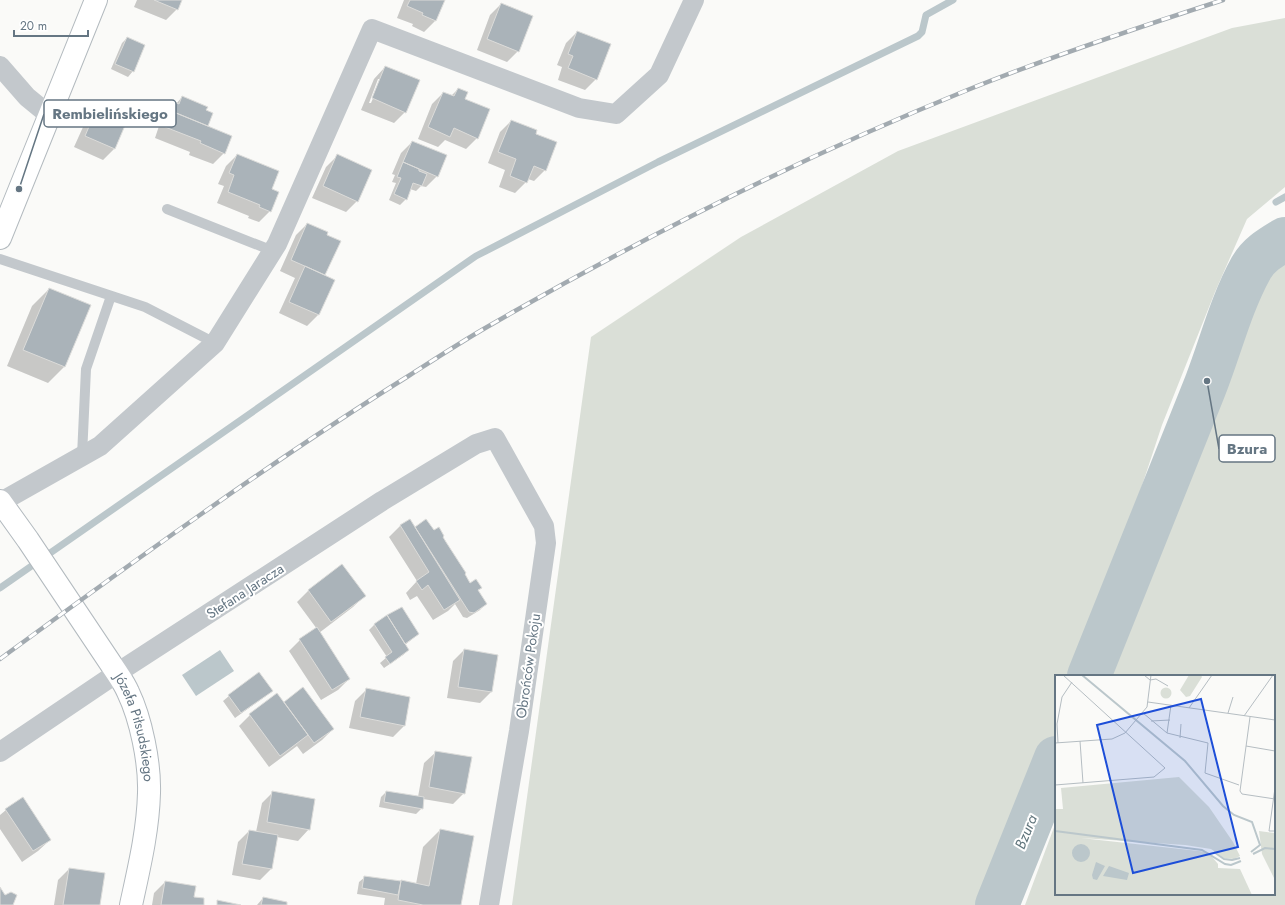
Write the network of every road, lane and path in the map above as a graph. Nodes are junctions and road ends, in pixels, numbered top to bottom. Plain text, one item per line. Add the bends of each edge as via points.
1 (96, 0) edge
2 (694, 0) edge
3 (0, 66) edge
4 (49, 115) junction
5 (167, 209) dead end
6 (0, 238) edge
7 (273, 251) junction
8 (0, 259) edge
9 (111, 296) junction
10 (215, 343) junction
11 (495, 438) joint
12 (82, 456) junction
13 (0, 502) edge
14 (117, 673) junction
15 (0, 752) edge
16 (132, 905) edge
17 (489, 905) edge

1 - 4 street
2 - 7 street via 659,76 616,114 578,108 372,29
3 - 4 street via 26,97
4 - 6 street
5 - 7 lane
7 - 10 street
8 - 9 lane
9 - 10 lane via 145,307
9 - 12 lane via 86,369
10 - 12 street via 100,446
11 - 14 street, Stefana Jaracza via 476,444 382,501
11 - 17 street, Obrońców Pokoju via 544,526 546,543 519,731
12 - 13 street
13 - 14 street, Józefa Piłsudskiego
14 - 15 street, Stefana Jaracza
14 - 16 street, Józefa Piłsudskiego via 137,716 148,774 146,828

